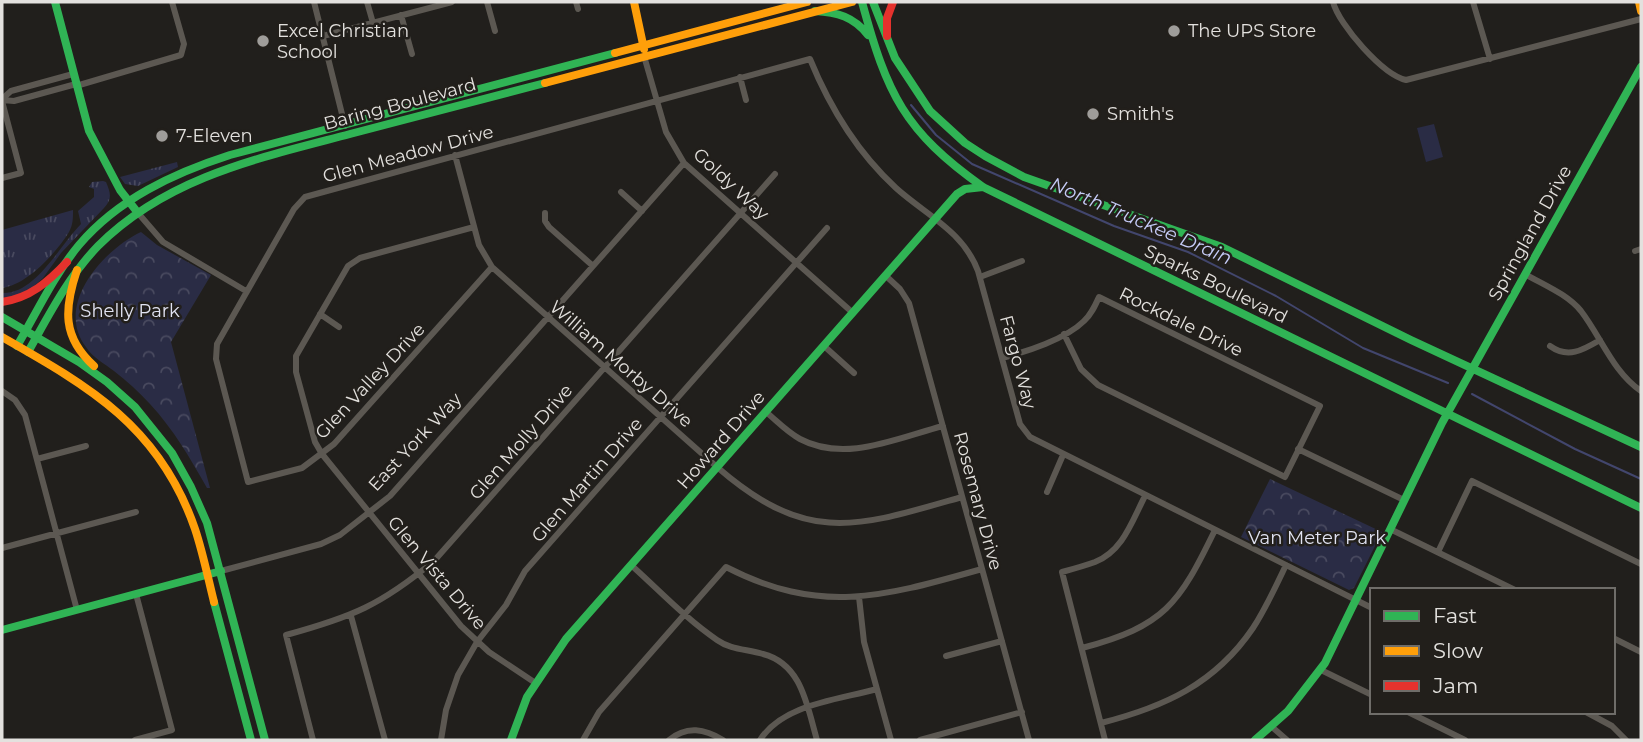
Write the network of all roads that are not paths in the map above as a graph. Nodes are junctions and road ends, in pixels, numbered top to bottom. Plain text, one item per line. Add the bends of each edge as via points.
1 (55, 2) edge
2 (172, 2) edge
3 (314, 2) edge
4 (367, 2) edge
5 (452, 2) edge
6 (487, 2) edge
7 (634, 2) edge
8 (807, 2) edge
9 (852, 2) edge
10 (862, 2) edge
11 (873, 2) edge
12 (893, 2) edge
13 (1333, 2) edge
14 (1473, 2) edge
15 (1639, 2) edge
16 (815, 11) junction
17 (1641, 11) edge
18 (401, 15) junction
19 (1641, 19) edge
20 (373, 23) junction
21 (495, 31) dead end
22 (323, 36) junction
23 (873, 43) junction
24 (888, 44) junction
25 (644, 45) junction
26 (412, 54) dead end
27 (644, 56) junction
28 (810, 59) joint
29 (1490, 59) junction
30 (1641, 67) edge
31 (73, 74) junction
32 (740, 77) junction
33 (76, 85) junction
34 (2, 100) edge
35 (746, 100) dead end
36 (657, 102) junction
37 (345, 125) junction
38 (347, 135) junction
39 (455, 155) junction
40 (684, 163) junction
41 (775, 174) dead end
42 (2, 178) edge
43 (983, 187) junction
44 (621, 192) dead end
45 (129, 201) junction
46 (642, 211) junction
47 (138, 213) junction
48 (545, 213) dead end
49 (740, 214) junction
50 (936, 219) junction
51 (474, 227) junction
52 (827, 228) dead end
53 (1022, 261) dead end
54 (67, 262) junction
55 (796, 263) junction
56 (593, 266) junction
57 (492, 267) junction
58 (77, 270) junction
59 (1525, 274) junction
60 (886, 276) junction
61 (980, 277) junction
62 (246, 291) junction
63 (2, 302) edge
64 (853, 313) junction
65 (320, 314) junction
66 (2, 317) edge
67 (548, 318) junction
68 (339, 327) dead end
69 (25, 331) junction
70 (1065, 334) junction
71 (2, 337) edge
72 (37, 338) junction
73 (1600, 340) junction
74 (17, 346) junction
75 (824, 346) junction
76 (1550, 346) dead end
77 (28, 352) junction
78 (1002, 358) junction
79 (605, 368) junction
80 (1472, 368) junction
81 (854, 373) dead end
82 (2, 391) edge
83 (1641, 391) edge
84 (120, 392) junction
85 (766, 412) junction
86 (1447, 415) junction
87 (660, 417) junction
88 (943, 426) junction
89 (86, 446) dead end
90 (1641, 447) edge
91 (1298, 449) junction
92 (322, 454) junction
93 (1063, 456) junction
94 (37, 459) junction
95 (717, 467) junction
96 (248, 482) joint
97 (1046, 492) dead end
98 (1145, 496) junction
99 (962, 498) junction
100 (1404, 500) junction
101 (1641, 508) edge
102 (136, 512) dead end
103 (369, 513) junction
104 (1390, 529) junction
105 (1215, 530) junction
106 (57, 533) junction
107 (2, 548) edge
108 (1438, 552) junction
109 (1641, 564) edge
110 (631, 565) junction
111 (1286, 565) junction
112 (982, 569) junction
113 (220, 571) junction
114 (208, 574) junction
115 (418, 574) junction
116 (1512, 588) edge
117 (136, 594) junction
118 (859, 597) junction
119 (1355, 600) junction
120 (1370, 607) edge
121 (77, 610) junction
122 (686, 613) junction
123 (351, 616) junction
124 (2, 630) edge
125 (1615, 639) edge
126 (1002, 640) junction
127 (477, 642) junction
128 (1082, 648) junction
129 (1641, 652) edge
130 (946, 656) dead end
131 (1321, 670) junction
132 (534, 682) junction
133 (877, 689) junction
134 (1370, 694) edge
135 (808, 708) junction
136 (1022, 712) junction
137 (1412, 714) edge
138 (1591, 714) edge
139 (1101, 723) junction
140 (1272, 727) junction
141 (135, 740) edge
142 (251, 740) edge
143 (265, 740) edge
144 (313, 740) edge
145 (385, 740) edge
146 (441, 740) edge
147 (511, 740) edge
148 (583, 740) edge
149 (669, 740) edge
150 (723, 740) edge
151 (760, 740) edge
152 (817, 740) edge
153 (891, 740) edge
154 (920, 740) edge
155 (1029, 740) edge
156 (1105, 740) edge
157 (1255, 740) edge
158 (1287, 740) edge
159 (1465, 740) edge
160 (1626, 740) edge

1 - 31 main road
2 - 33 street via 184,44 181,55
3 - 22 street
4 - 20 street
5 - 18 street
6 - 21 street
7 - 25 main road, Goldy Way
8 - 25 main road, Baring Boulevard
9 - 16 main road, Baring Boulevard
10 - 23 main road, Sparks Boulevard
11 - 24 main road, Sparks Boulevard
12 - 24 main road via 887,18
13 - 29 street via 1346,28 1394,76 1414,79
14 - 29 street
15 - 17 main road
16 - 23 main road via 850,17
16 - 27 main road, Baring Boulevard
18 - 20 street
18 - 26 street
19 - 29 street
20 - 22 street
22 - 37 street
23 - 43 main road, Sparks Boulevard via 888,87 907,119 942,157
24 - 80 main road, Sparks Boulevard via 930,111 964,143 1003,167 1222,247
25 - 27 main road, Goldy Way
25 - 37 main road, Baring Boulevard
27 - 36 street, Goldy Way
27 - 38 main road, Baring Boulevard
28 - 32 street, Glen Meadow Drive
28 - 50 street, Fargo Way via 838,117 864,154 896,188
30 - 59 main road, Springland Drive
31 - 33 main road
31 - 34 street via 11,91
32 - 35 street
32 - 36 street, Glen Meadow Drive
33 - 34 street via 15,101
33 - 45 main road via 94,143
34 - 42 street via 21,173
36 - 39 street, Glen Meadow Drive
36 - 40 street, Goldy Way via 666,132
37 - 38 street
37 - 45 main road, Baring Boulevard via 214,160
38 - 47 main road, Baring Boulevard via 202,176
39 - 51 street, William Morby Drive
39 - 62 street, Glen Meadow Drive via 304,197
40 - 46 street, East York Way
40 - 49 street, Goldy Way
41 - 49 street, Glen Molly Drive
43 - 50 main road, Howard Drive via 957,194
43 - 86 main road, Sparks Boulevard
44 - 46 street
45 - 47 main road
45 - 54 main road, Baring Boulevard via 92,232
46 - 56 street, East York Way
47 - 58 main road, Baring Boulevard via 107,237
47 - 62 street via 163,242
48 - 56 street via 549,226
49 - 55 street, Goldy Way
49 - 79 street, Glen Molly Drive
50 - 60 main road, Howard Drive
50 - 61 street, Fargo Way via 967,248
51 - 57 street, William Morby Drive
51 - 65 street, Glen Vista Drive via 353,261
52 - 55 street, Glen Martin Drive
53 - 61 street
54 - 63 main road via 34,293
54 - 69 main road, Baring Boulevard
55 - 64 street, Goldy Way
55 - 87 street, Glen Martin Drive
56 - 67 street, East York Way
57 - 67 street, William Morby Drive
57 - 92 street, Glen Valley Drive
58 - 72 main road, Baring Boulevard
58 - 84 main road via 67,309 70,335 81,354
59 - 73 street via 1576,306
59 - 80 main road, Springland Drive
60 - 64 main road, Howard Drive
60 - 88 street, Rosemary Drive via 909,303
61 - 78 street, Fargo Way
62 - 96 street, Glen Meadow Drive via 216,351
64 - 75 main road, Howard Drive
65 - 68 street
65 - 92 street, Glen Vista Drive via 298,349 295,364 314,442
66 - 69 main road
67 - 79 street, William Morby Drive
67 - 103 street, East York Way via 402,484
69 - 72 main road
69 - 74 main road, Baring Boulevard
70 - 78 street, Rockdale Drive
70 - 91 street via 1081,369 1098,385 1285,477
70 - 91 street, Rockdale Drive via 1086,319 1099,298 1320,405
71 - 74 main road
72 - 77 main road, Baring Boulevard
72 - 84 main road
73 - 76 street via 1573,353
73 - 83 street via 1624,377
74 - 77 main road
75 - 81 street
75 - 85 main road, Howard Drive
77 - 114 main road via 86,386 146,441 188,510
78 - 93 street, Fargo Way via 1024,431
79 - 87 street, William Morby Drive
79 - 115 street, Glen Molly Drive via 442,553
80 - 86 main road, Springland Drive
80 - 90 main road, Sparks Boulevard
82 - 94 street via 21,408
84 - 113 main road via 149,422 188,480 207,523
85 - 88 street via 799,438 833,449 869,446
85 - 95 main road, Howard Drive
86 - 100 main road, Springland Drive
86 - 101 main road, Sparks Boulevard
87 - 95 street, William Morby Drive
87 - 127 street, Glen Martin Drive via 525,571
88 - 99 street, Rosemary Drive
89 - 94 street
91 - 100 street
92 - 96 street, Glen Valley Drive via 302,467
92 - 103 street, Glen Vista Drive
93 - 97 street
93 - 98 street, Fargo Way
94 - 106 street
95 - 99 street, William Morby Drive via 771,507 822,522 871,522
95 - 110 main road, Howard Drive
98 - 105 street, Fargo Way
98 - 128 street via 1111,553 1062,572
99 - 112 street, Rosemary Drive
100 - 104 main road, Springland Drive
102 - 106 street
103 - 113 street, East York Way via 321,544
103 - 115 street, Glen Vista Drive
104 - 108 street
104 - 119 main road, Springland Drive
105 - 111 street, Fargo Way
105 - 128 street via 1194,574 1167,608 1131,632
106 - 107 street
106 - 121 street
108 - 109 street via 1472,481
108 - 116 street
110 - 122 street
110 - 132 main road, Howard Drive
111 - 119 street, Fargo Way
111 - 139 street via 1253,627 1217,669 1169,701
112 - 118 street via 897,592
112 - 126 street, Rosemary Drive
113 - 114 main road, East York Way
113 - 143 main road
114 - 117 main road, East York Way
114 - 142 main road
115 - 123 street, Glen Molly Drive
115 - 127 street, Glen Vista Drive
117 - 121 main road, East York Way
117 - 141 street via 172,730
118 - 122 street via 781,589 726,567
118 - 133 street via 864,642
119 - 120 street, Fargo Way
119 - 131 main road, Springland Drive
121 - 124 main road, East York Way
122 - 135 street via 723,644 768,655 784,664 801,686
122 - 148 street via 599,712
123 - 144 street, Glen Molly Drive via 286,635
123 - 145 street
125 - 129 street
126 - 130 street
126 - 136 street, Rosemary Drive
127 - 132 street, Glen Vista Drive
127 - 146 street, Glen Martin Drive via 452,692
128 - 139 street
131 - 134 street
131 - 140 main road, Springland Drive
132 - 147 main road, Howard Drive
133 - 135 street
133 - 153 street
135 - 151 street via 781,718
135 - 152 street
136 - 154 street
136 - 155 street, Rosemary Drive
137 - 159 street
138 - 160 street
139 - 156 street
140 - 157 main road, Springland Drive
140 - 158 street
149 - 150 street via 693,730

